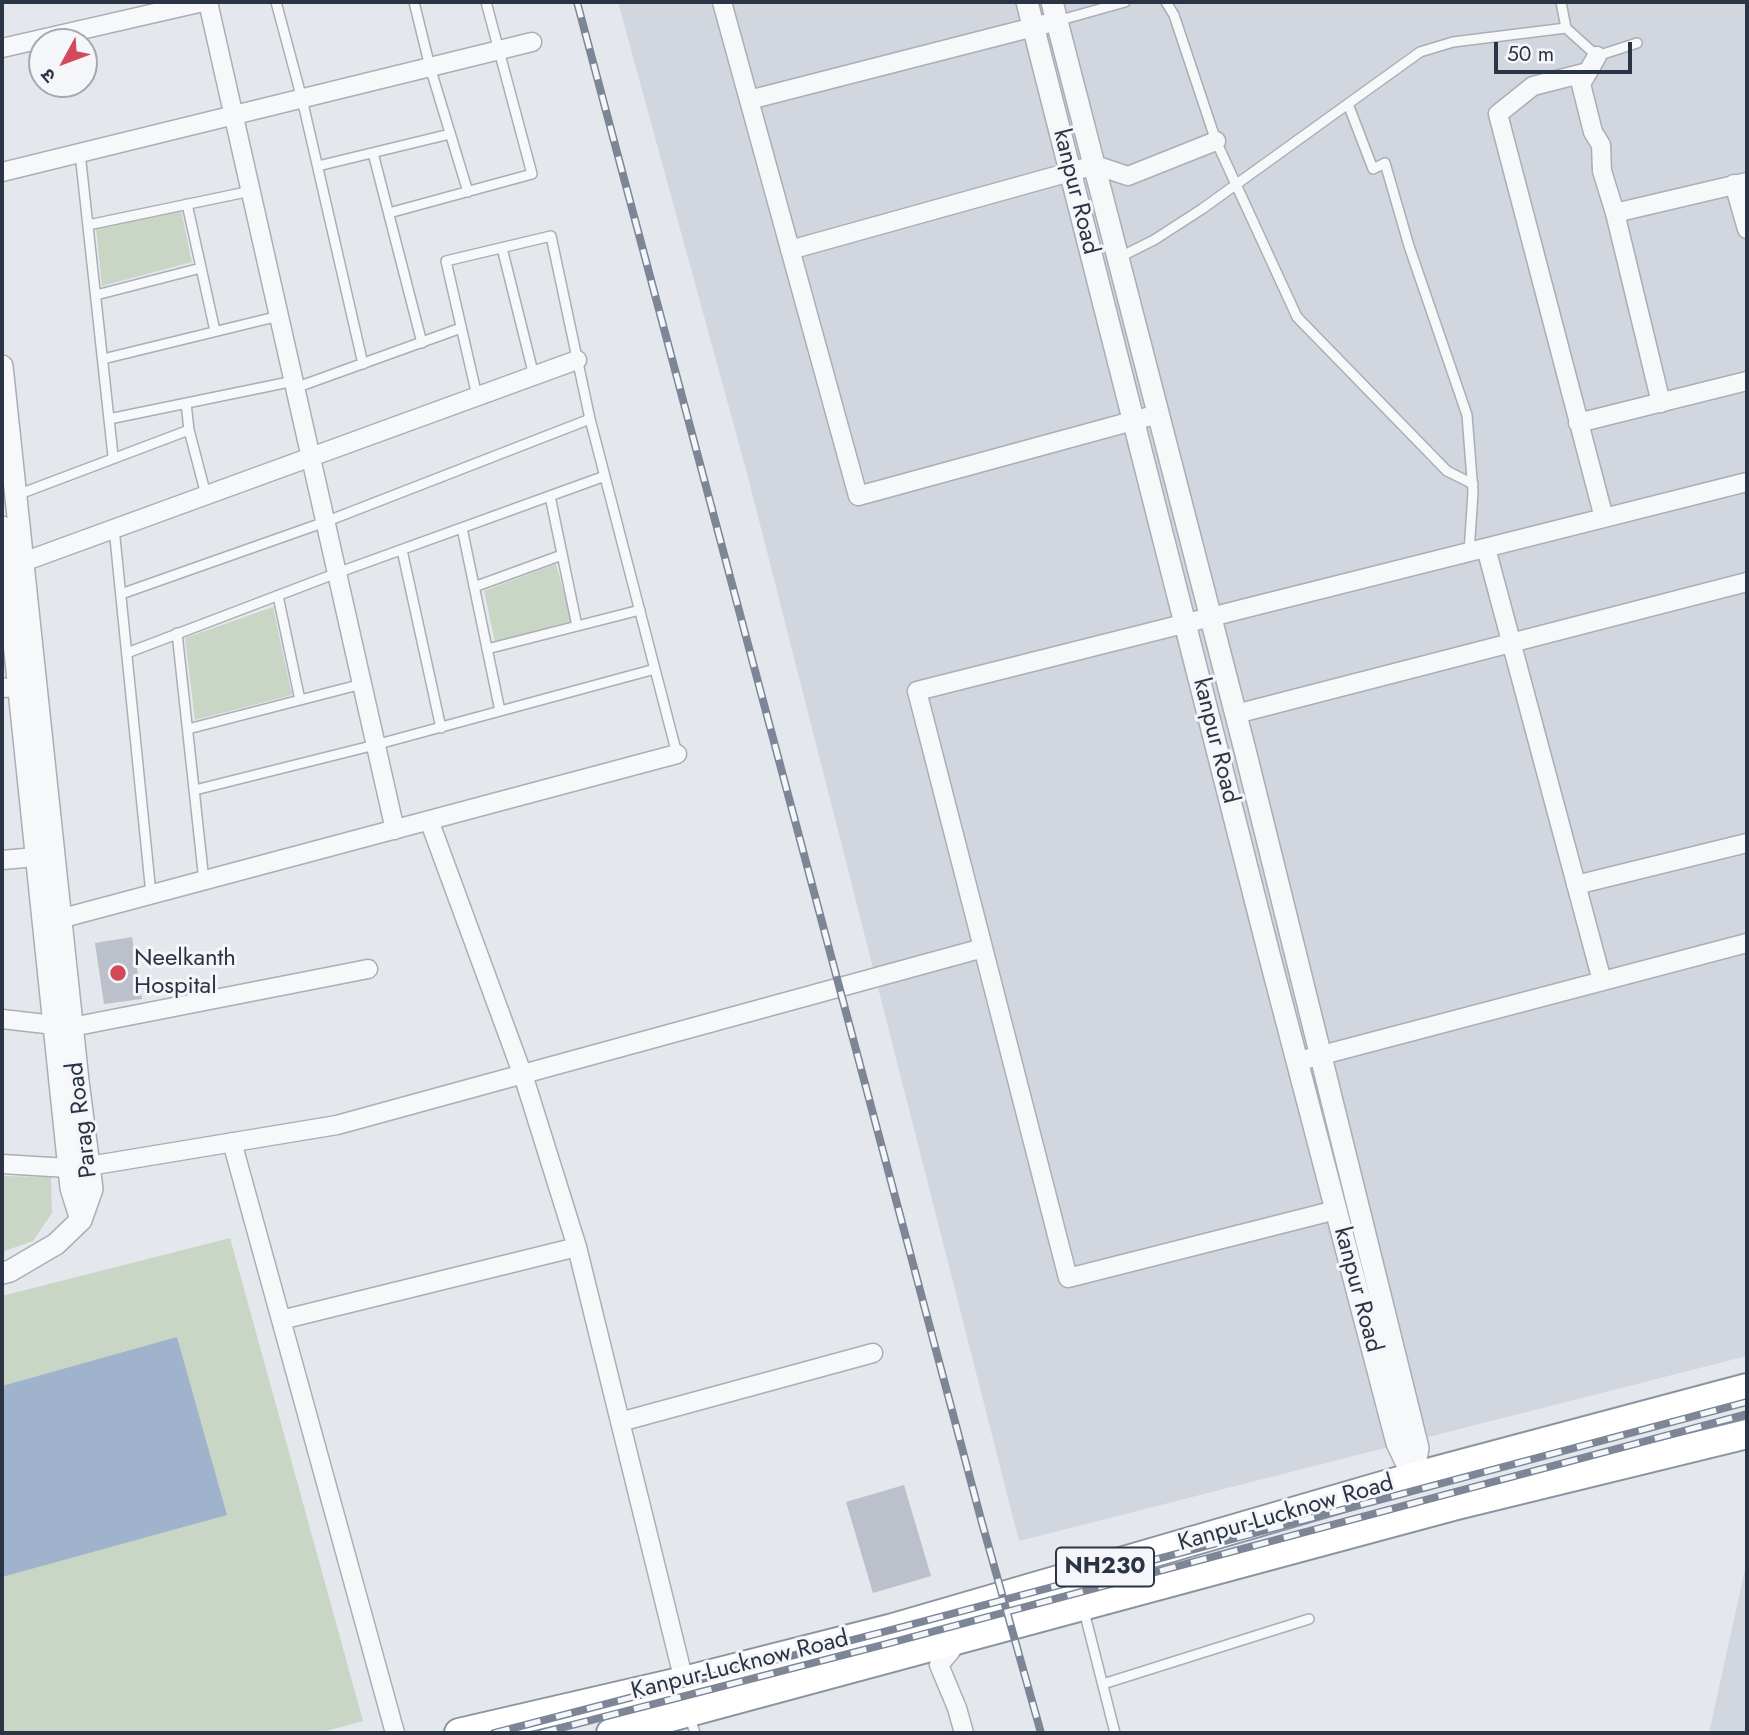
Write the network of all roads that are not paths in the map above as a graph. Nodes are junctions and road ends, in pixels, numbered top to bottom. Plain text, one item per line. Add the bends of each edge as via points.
1 (203, 2) edge
2 (208, 2) edge
3 (276, 2) edge
4 (414, 2) edge
5 (486, 2) edge
6 (722, 2) edge
7 (1027, 2) edge
8 (1125, 2) edge
9 (1166, 2) edge
10 (1561, 2) edge
11 (1055, 11) edge
12 (1033, 27) junction
13 (1566, 28) junction
14 (532, 42) dead end
15 (1637, 43) dead end
16 (2, 48) edge
17 (499, 50) junction
18 (1597, 56) junction
19 (430, 68) junction
20 (1588, 72) junction
21 (302, 99) junction
22 (749, 100) junction
23 (1348, 104) junction
24 (234, 116) junction
25 (450, 134) junction
26 (1216, 141) junction
27 (80, 153) junction
28 (373, 153) junction
29 (1095, 165) junction
30 (318, 166) junction
31 (2, 172) edge
32 (1070, 172) junction
33 (1741, 183) edge
34 (1234, 186) junction
35 (251, 191) junction
36 (468, 191) junction
37 (187, 204) junction
38 (389, 213) junction
39 (1615, 213) junction
40 (88, 225) junction
41 (1747, 229) edge
42 (502, 248) junction
43 (790, 250) junction
44 (1118, 257) junction
45 (201, 268) junction
46 (96, 295) junction
47 (279, 316) junction
48 (461, 328) junction
49 (215, 331) junction
50 (422, 343) junction
51 (103, 359) junction
52 (577, 360) junction
53 (363, 364) junction
54 (2, 366) edge
55 (534, 376) junction
56 (1747, 382) edge
57 (295, 385) junction
58 (477, 396) junction
59 (186, 403) junction
60 (1661, 403) junction
61 (1158, 414) junction
62 (109, 419) junction
63 (590, 419) junction
64 (1134, 421) junction
65 (1578, 424) junction
66 (189, 429) junction
67 (113, 456) junction
68 (311, 456) junction
69 (605, 476) junction
70 (1747, 482) edge
71 (1473, 484) junction
72 (15, 495) junction
73 (206, 495) junction
74 (550, 496) junction
75 (1604, 518) junction
76 (325, 522) junction
77 (2, 527) edge
78 (114, 528) junction
79 (462, 528) junction
80 (2, 534) edge
81 (402, 550) junction
82 (1478, 550) junction
83 (562, 555) junction
84 (14, 565) junction
85 (337, 573) junction
86 (1747, 582) edge
87 (474, 587) junction
88 (121, 594) junction
89 (278, 596) junction
90 (640, 610) junction
91 (1211, 618) junction
92 (1185, 625) junction
93 (577, 626) junction
94 (177, 633) junction
95 (1511, 642) junction
96 (487, 649) junction
97 (127, 653) junction
98 (655, 670) junction
99 (362, 684) junction
100 (10, 688) edge
101 (300, 700) junction
102 (500, 711) junction
103 (1236, 714) junction
104 (441, 728) junction
105 (188, 729) junction
106 (375, 745) junction
107 (677, 754) joint
108 (195, 790) junction
109 (429, 820) junction
110 (395, 830) junction
111 (1747, 843) edge
112 (36, 857) junction
113 (2, 860) edge
114 (204, 881) junction
115 (1576, 885) junction
116 (151, 894) junction
117 (52, 921) junction
118 (1747, 943) edge
119 (983, 948) junction
120 (368, 969) dead end
121 (1602, 981) junction
122 (2, 1019) edge
123 (63, 1026) junction
124 (1321, 1055) junction
125 (1297, 1061) junction
126 (521, 1074) junction
127 (232, 1142) junction
128 (2, 1164) edge
129 (79, 1167) junction
130 (1336, 1210) junction
131 (577, 1247) junction
132 (2, 1273) edge
133 (281, 1320) junction
134 (873, 1353) dead end
135 (1747, 1388) edge
136 (620, 1422) junction
137 (1747, 1434) edge
138 (1413, 1477) junction
139 (1082, 1605) junction
140 (1309, 1619) dead end
141 (951, 1641) junction
142 (684, 1681) junction
143 (1103, 1684) junction
144 (692, 1723) edge
145 (395, 1733) edge
146 (459, 1733) edge
147 (611, 1733) edge
148 (964, 1733) edge
149 (1115, 1733) edge

1 - 16 street
2 - 24 street
3 - 21 lane
4 - 19 lane
5 - 17 lane
6 - 22 street
7 - 12 street, kanpur Road
8 - 11 lane
9 - 26 lane
10 - 13 lane
11 - 12 street
11 - 29 street
12 - 22 street
12 - 32 street, kanpur Road
13 - 18 lane
13 - 23 lane via 1453,42 1420,52
14 - 17 street
15 - 18 lane
17 - 19 street
17 - 36 lane via 532,174
18 - 20 street
19 - 21 street
19 - 25 lane
20 - 39 street via 1581,84 1601,145 1602,171
20 - 65 street via 1533,86 1498,114
21 - 24 street
21 - 30 lane
22 - 43 street
23 - 34 lane
23 - 71 lane via 1373,169 1385,163 1393,186 1467,415
24 - 27 street
24 - 35 street
25 - 28 lane
25 - 36 lane
26 - 29 street via 1128,176
26 - 34 lane
27 - 31 street
27 - 40 lane
28 - 30 lane
28 - 38 lane
29 - 32 street
29 - 44 street
30 - 53 lane
32 - 43 street
32 - 64 street, kanpur Road
33 - 39 street
33 - 41 street
34 - 44 lane via 1154,240
34 - 71 lane via 1297,317 1447,471
35 - 37 lane
35 - 47 street
36 - 38 lane
37 - 40 lane
37 - 45 lane
38 - 50 lane
39 - 60 street
40 - 46 lane
42 - 48 lane via 446,261
42 - 52 lane via 551,236
42 - 55 lane
43 - 64 street via 858,496
44 - 61 street
45 - 46 lane
45 - 49 lane
46 - 51 lane
47 - 49 lane
47 - 57 street
48 - 50 lane
48 - 58 lane
49 - 51 lane
50 - 53 lane
51 - 62 lane
52 - 55 street
52 - 63 lane
53 - 57 lane
54 - 72 street, Parag Road
55 - 58 street
56 - 60 street
57 - 59 lane
57 - 68 street
58 - 68 street
59 - 62 lane
59 - 66 lane
60 - 65 street
61 - 64 street
61 - 91 street
62 - 67 lane
63 - 69 lane
63 - 76 lane
64 - 92 street, kanpur Road
65 - 75 street
66 - 67 lane
66 - 73 lane
67 - 72 lane
68 - 73 street
68 - 76 street
69 - 74 lane
69 - 90 lane
70 - 75 street
71 - 82 lane
72 - 84 street, Parag Road
73 - 78 street
74 - 79 lane
74 - 83 lane
75 - 82 street
76 - 85 street
76 - 88 lane
77 - 80 street, Parag Road
78 - 84 street
78 - 88 lane
79 - 81 lane
79 - 87 lane
80 - 84 street, Parag Road
81 - 85 lane
81 - 104 lane
82 - 91 street
82 - 95 street
83 - 87 lane
83 - 93 lane
84 - 100 street, Parag Road
84 - 117 street, Parag Road
85 - 89 lane
85 - 99 street
86 - 95 street
87 - 96 lane
88 - 97 lane
89 - 94 lane
89 - 101 lane
90 - 93 lane
90 - 98 lane
91 - 92 street
91 - 103 street
92 - 119 street via 918,691
92 - 125 street, kanpur Road
93 - 96 lane
94 - 97 lane
94 - 105 lane
95 - 103 street
95 - 115 street
96 - 102 lane
97 - 116 lane
98 - 102 lane
98 - 107 lane
99 - 101 lane
99 - 106 street
100 - 112 street, Parag Road
101 - 105 lane
102 - 104 lane
103 - 124 street
104 - 106 lane
105 - 108 lane
106 - 108 lane
106 - 110 street
107 - 109 street
108 - 114 lane
109 - 110 street
109 - 126 street
110 - 114 street
111 - 115 street
112 - 113 street
112 - 117 street, Parag Road
114 - 116 street
115 - 121 street
116 - 117 street
117 - 123 street, Parag Road
118 - 121 street
119 - 126 street
119 - 130 street via 1068,1278
120 - 123 street
121 - 124 street
122 - 123 street
123 - 129 street, Parag Road
124 - 125 street
124 - 138 street via 1418,1448
125 - 130 street, kanpur Road
126 - 127 street via 337,1125
126 - 131 street
127 - 129 street
127 - 133 street
128 - 129 street
129 - 132 street, Parag Road via 92,1189 81,1220 56,1244
130 - 138 street, kanpur Road via 1397,1443
131 - 133 street
131 - 136 street
133 - 145 street
134 - 136 street
135 - 138 highway, Kanpur-Lucknow Road / NH230
136 - 142 street
137 - 139 highway, Kanpur-Lucknow Road / NH230
138 - 142 highway, Kanpur-Lucknow Road / NH230 via 893,1628
139 - 141 highway, Kanpur-Lucknow Road / NH230
139 - 143 lane
140 - 143 lane
141 - 144 highway, Kanpur-Lucknow Road / NH230 via 758,1692
141 - 148 street via 951,1651 939,1665
142 - 146 highway, Kanpur-Lucknow Road / NH230
143 - 149 lane
144 - 147 highway, Kanpur-Lucknow Road / NH230

